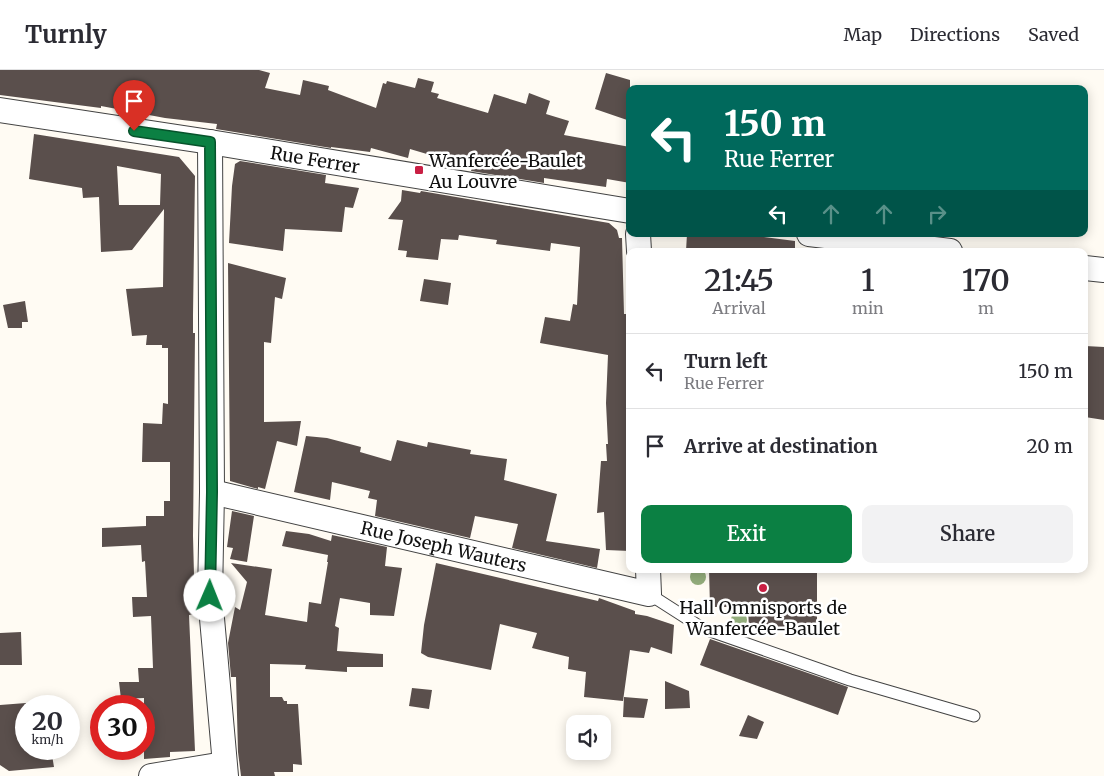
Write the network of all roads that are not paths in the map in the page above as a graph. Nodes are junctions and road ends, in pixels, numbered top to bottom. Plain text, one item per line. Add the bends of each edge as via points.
1 (0, 110) edge
2 (210, 142) junction
3 (626, 210) edge
4 (834, 237) edge
5 (925, 248) edge
6 (1088, 268) edge
7 (1104, 270) edge
8 (212, 492) junction
9 (648, 573) edge
10 (649, 594) junction
11 (974, 716) dead end
12 (225, 770) edge
13 (151, 776) edge

1 - 2 street, Rue Ferrer
2 - 3 street, Rue Ferrer
2 - 8 street
4 - 5 street
6 - 7 street
8 - 10 street, Rue Joseph Wauters
8 - 12 street via 210,596
9 - 10 street
10 - 11 lane via 702,628 850,680
12 - 13 street

